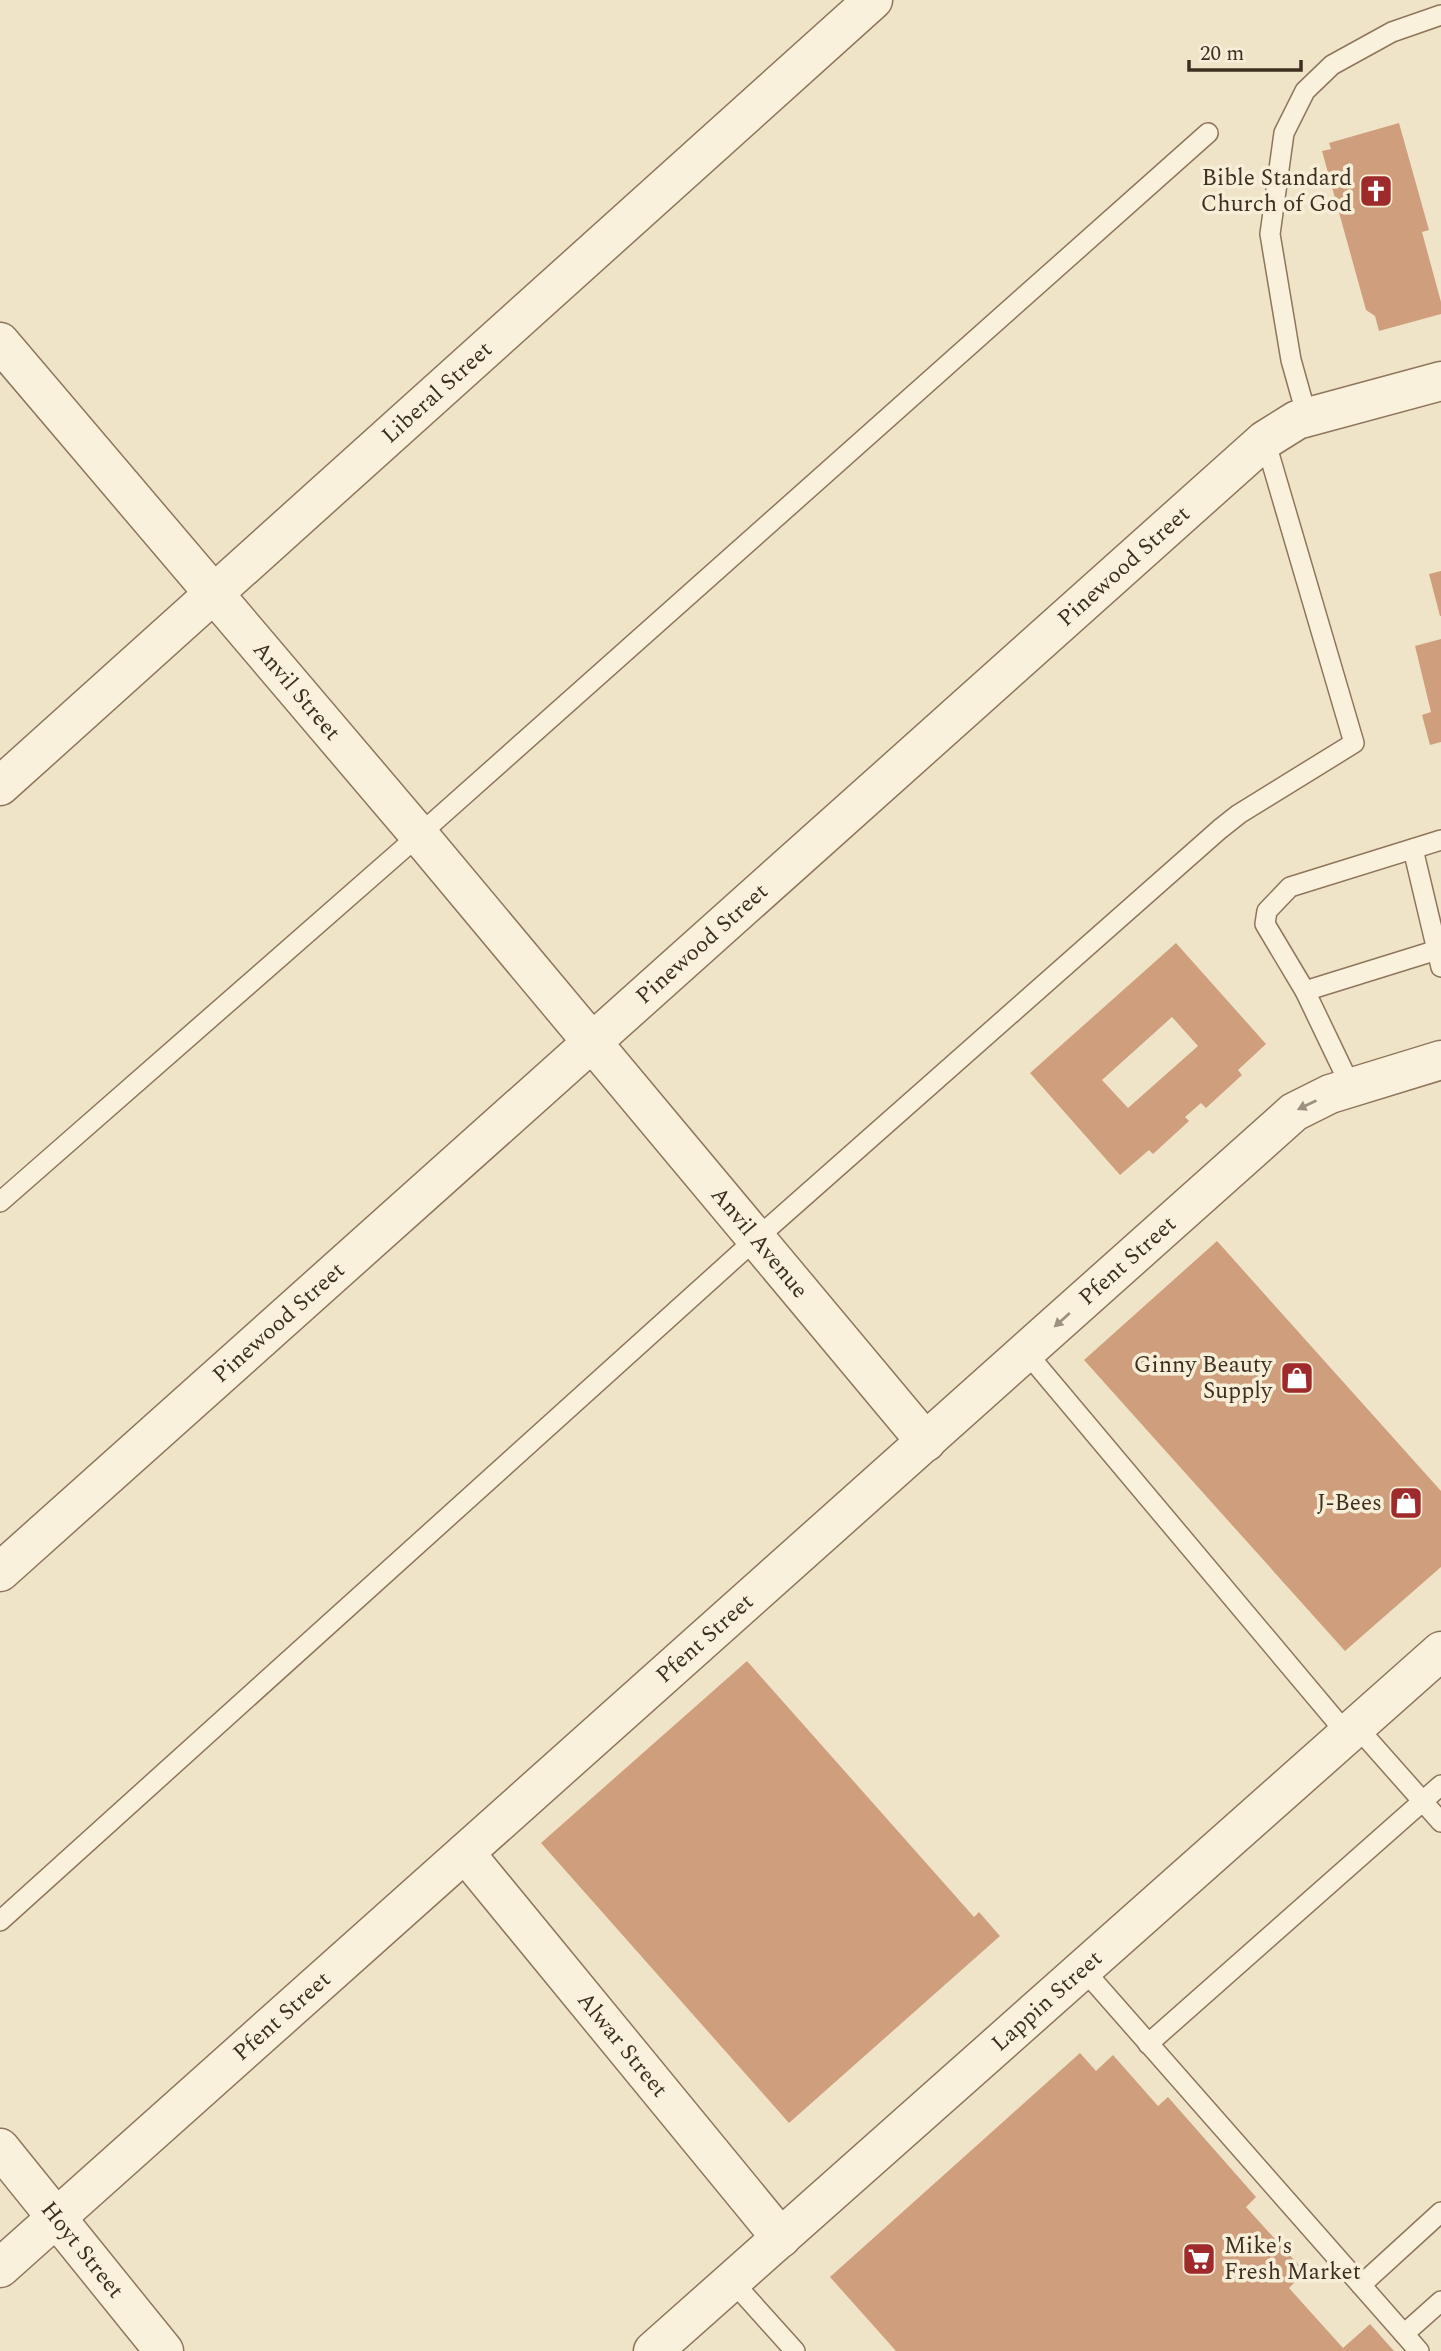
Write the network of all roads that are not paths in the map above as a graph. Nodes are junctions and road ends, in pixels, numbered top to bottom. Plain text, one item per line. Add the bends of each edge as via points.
1 (873, 0) edge
2 (1441, 15) edge
3 (1208, 133) dead end
4 (0, 342) edge
5 (1441, 381) edge
6 (1307, 418) junction
7 (1265, 440) junction
8 (215, 593) junction
9 (0, 786) edge
10 (419, 835) junction
11 (1441, 840) edge
12 (1412, 849) junction
13 (1439, 959) edge
14 (1305, 991) junction
15 (593, 1042) junction
16 (1441, 1060) edge
17 (1351, 1087) junction
18 (0, 1202) edge
19 (757, 1238) junction
20 (1026, 1352) junction
21 (926, 1442) junction
22 (0, 1572) edge
23 (1441, 1651) edge
24 (1351, 1730) junction
25 (1441, 1785) edge
26 (1423, 1801) junction
27 (1441, 1822) edge
28 (466, 1853) junction
29 (0, 1922) edge
30 (1083, 1969) junction
31 (1148, 2044) junction
32 (0, 2148) edge
33 (1441, 2212) edge
34 (56, 2217) junction
35 (781, 2238) junction
36 (0, 2268) edge
37 (732, 2281) junction
38 (1361, 2285) junction
39 (1441, 2301) edge
40 (1404, 2333) junction
41 (164, 2351) edge
42 (653, 2351) edge
43 (795, 2351) edge
44 (1419, 2351) edge

1 - 8 street, Liberal Street
2 - 6 lane via 1392,32 1332,65 1305,91 1284,133 1270,234 1291,360
3 - 10 lane
4 - 8 street, Anvil Street
5 - 6 street, Pinewood Street
6 - 7 street, Pinewood Street
7 - 15 street, Pinewood Street
7 - 19 lane via 1354,743 1238,814
8 - 9 street, Liberal Street
8 - 10 street, Anvil Street
10 - 15 street, Anvil Street
10 - 18 lane
11 - 12 lane
12 - 13 lane
12 - 14 lane via 1290,887 1267,911 1265,924
13 - 14 lane
14 - 17 lane
15 - 19 street, Anvil Avenue
15 - 22 street, Pinewood Street
16 - 17 street, Pfent Street
17 -> 20 street, Pfent Street via 1294,1112
19 - 21 street, Anvil Avenue
19 - 29 lane
20 - 21 street, Pfent Street
20 - 24 lane
21 - 28 street, Pfent Street
23 - 24 street, Lappin Street
24 - 26 lane
24 - 30 street, Lappin Street
25 - 26 lane
26 - 27 lane
26 - 31 lane
28 - 34 street, Pfent Street
28 - 35 street, Alwar Street
30 - 31 lane
30 - 35 street, Lappin Street
31 - 38 lane
32 - 34 street, Hoyt Street
33 - 38 lane
34 - 36 street, Pfent Street
34 - 41 street, Hoyt Street
35 - 37 street, Lappin Street
37 - 42 street, Lappin Street
37 - 43 lane
38 - 40 lane
39 - 40 lane
40 - 44 lane

